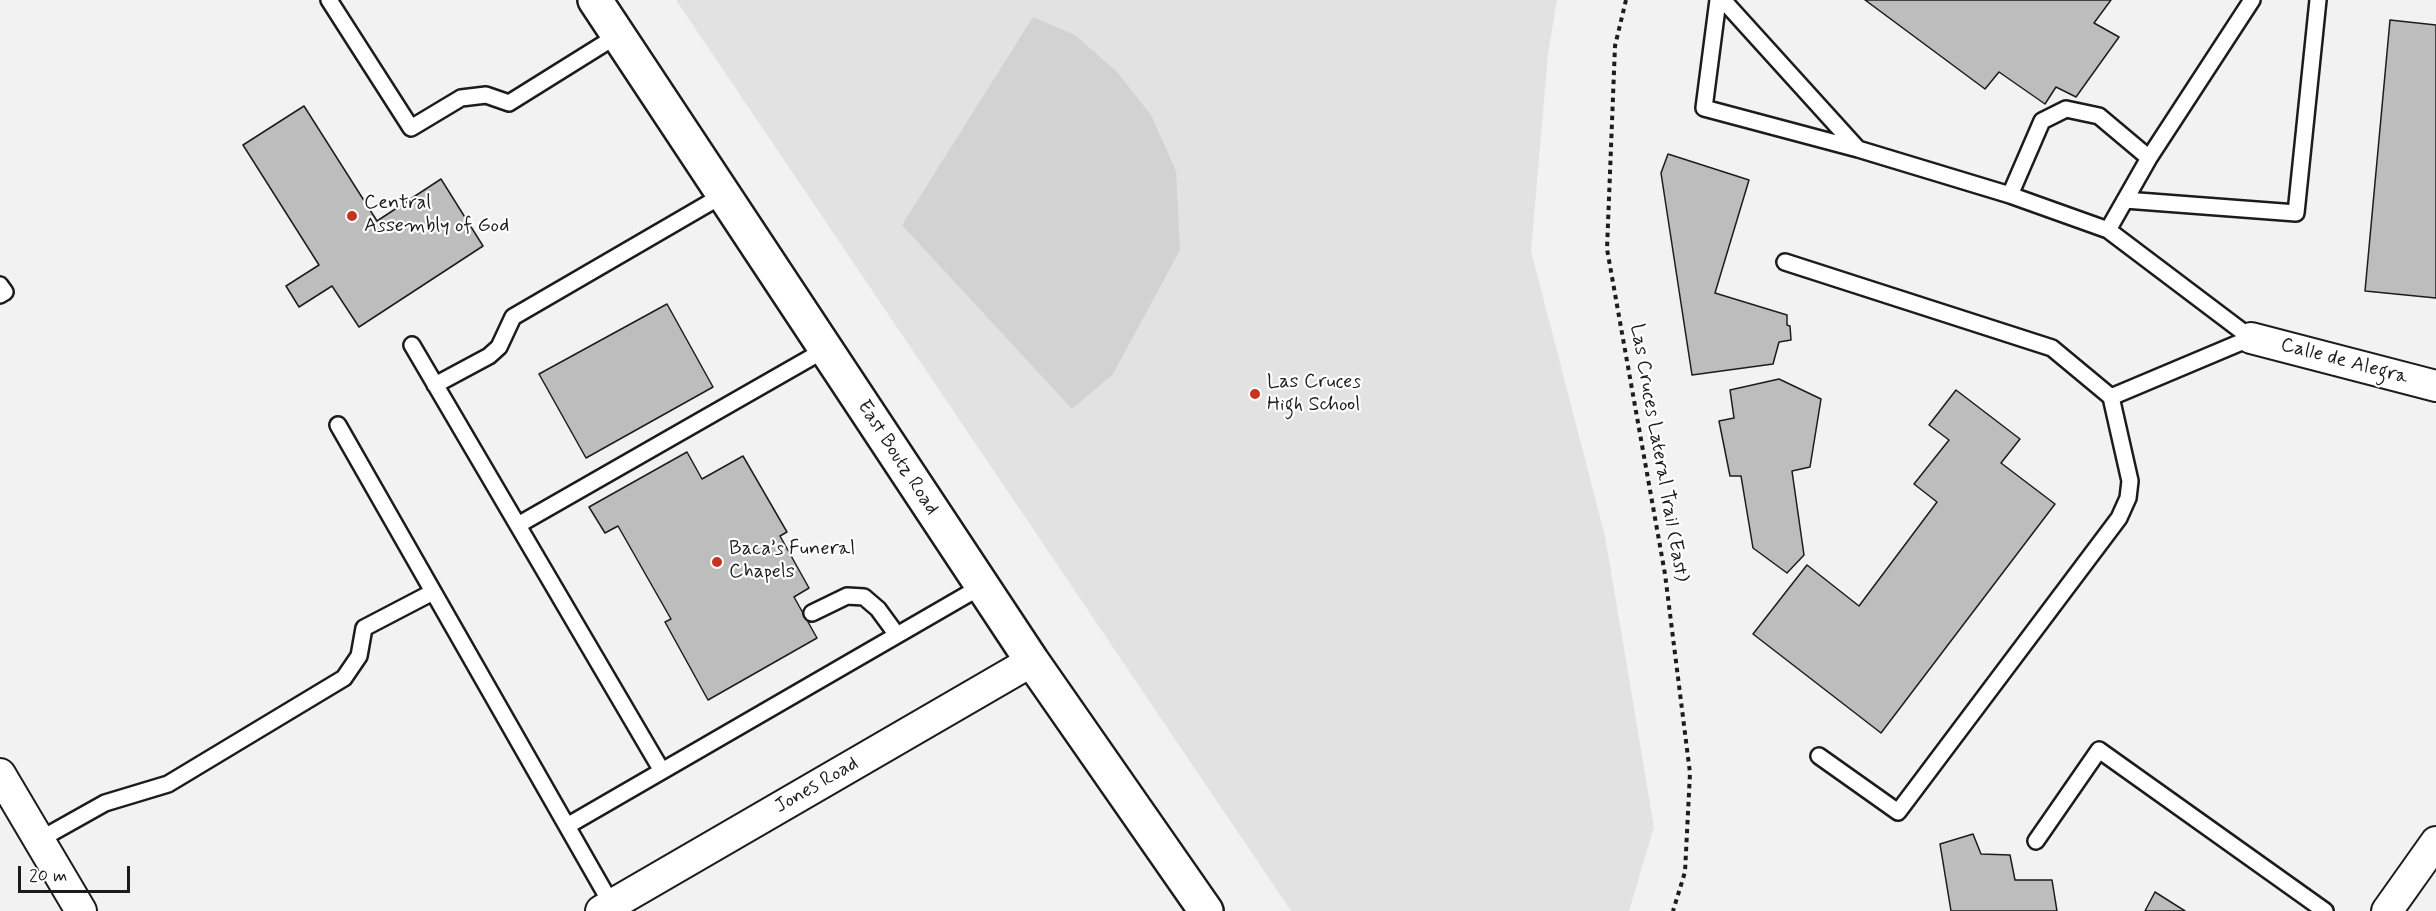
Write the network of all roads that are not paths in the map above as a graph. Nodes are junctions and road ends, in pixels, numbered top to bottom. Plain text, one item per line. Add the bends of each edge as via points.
1 (329, 0) edge
2 (595, 0) edge
3 (1718, 0) edge
4 (1723, 0) edge
5 (2252, 0) edge
6 (2318, 0) edge
7 (618, 35) junction
8 (1858, 149) junction
9 (2149, 158) junction
10 (723, 195) junction
11 (2010, 195) junction
12 (2125, 200) junction
13 (2108, 230) junction
14 (1785, 262) dead end
15 (0, 285) edge
16 (0, 295) edge
17 (2251, 338) junction
18 (412, 345) dead end
19 (826, 349) junction
20 (435, 385) junction
21 (2436, 387) edge
22 (2111, 397) junction
23 (338, 425) dead end
24 (518, 525) junction
25 (982, 586) junction
26 (433, 592) junction
27 (812, 613) dead end
28 (897, 635) junction
29 (1032, 661) junction
30 (1819, 756) dead end
31 (662, 771) junction
32 (0, 774) edge
33 (567, 826) junction
34 (39, 840) junction
35 (2036, 841) dead end
36 (2436, 842) edge
37 (606, 908) edge
38 (81, 911) edge
39 (1206, 911) edge
40 (2325, 911) edge
41 (2387, 911) edge

1 - 7 lane via 411,128 461,98 486,95 509,103
2 - 7 main road, East Boutz Road
3 - 8 lane via 1704,108
4 - 8 lane
5 - 9 lane
6 - 12 lane via 2296,213
7 - 10 main road, East Boutz Road
8 - 11 lane
9 - 11 lane via 2099,116 2066,109 2042,121
9 - 12 lane
10 - 19 main road, East Boutz Road
10 - 20 lane via 513,317 499,347 489,356
11 - 13 lane
12 - 13 lane
13 - 17 lane
14 - 22 lane via 2052,348
15 - 16 lane via 5,292
17 - 21 street, Calle de Alegra
17 - 22 lane
18 - 20 lane
19 - 24 lane
19 - 25 main road, East Boutz Road
20 - 24 lane
22 - 30 lane via 2130,481 2119,518 1898,812
23 - 26 lane
24 - 31 lane
25 - 28 lane
25 - 29 main road, East Boutz Road
26 - 33 lane
26 - 34 lane via 364,628 359,656 344,678 168,784 105,803
27 - 28 lane via 847,596 864,597
28 - 31 lane
29 - 37 street, Jones Road
29 - 39 main road, East Boutz Road
31 - 33 lane
32 - 34 street
33 - 37 lane
34 - 38 street
35 - 40 lane via 2098,750
36 - 41 street

